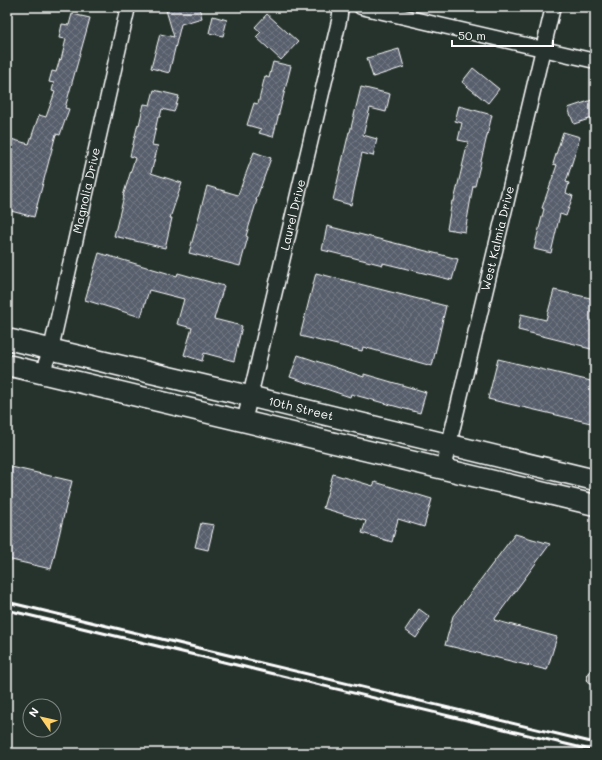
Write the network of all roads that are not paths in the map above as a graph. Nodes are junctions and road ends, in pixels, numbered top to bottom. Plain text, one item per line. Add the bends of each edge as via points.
1 (128, 7) edge
2 (341, 7) edge
3 (361, 7) edge
4 (553, 7) edge
5 (543, 49) junction
6 (595, 61) edge
7 (7, 339) edge
8 (51, 349) junction
9 (7, 365) edge
10 (42, 373) junction
11 (251, 396) junction
12 (244, 422) junction
13 (450, 444) junction
14 (443, 469) junction
15 (595, 480) edge
16 (595, 505) edge

1 - 8 street, Magnolia Drive
2 - 11 street, Laurel Drive
3 - 5 street
4 - 5 street, West Kalmia Drive
5 - 6 street
5 - 13 street, West Kalmia Drive
7 - 8 main road, 10th Street
8 - 10 street, Magnolia Drive
8 - 11 main road, 10th Street
9 - 10 main road
10 - 12 main road
11 - 12 street, Laurel Drive
11 - 13 main road, 10th Street
12 - 14 main road
13 - 14 street, West Kalmia Drive
13 - 15 main road, 10th Street
14 - 16 main road

